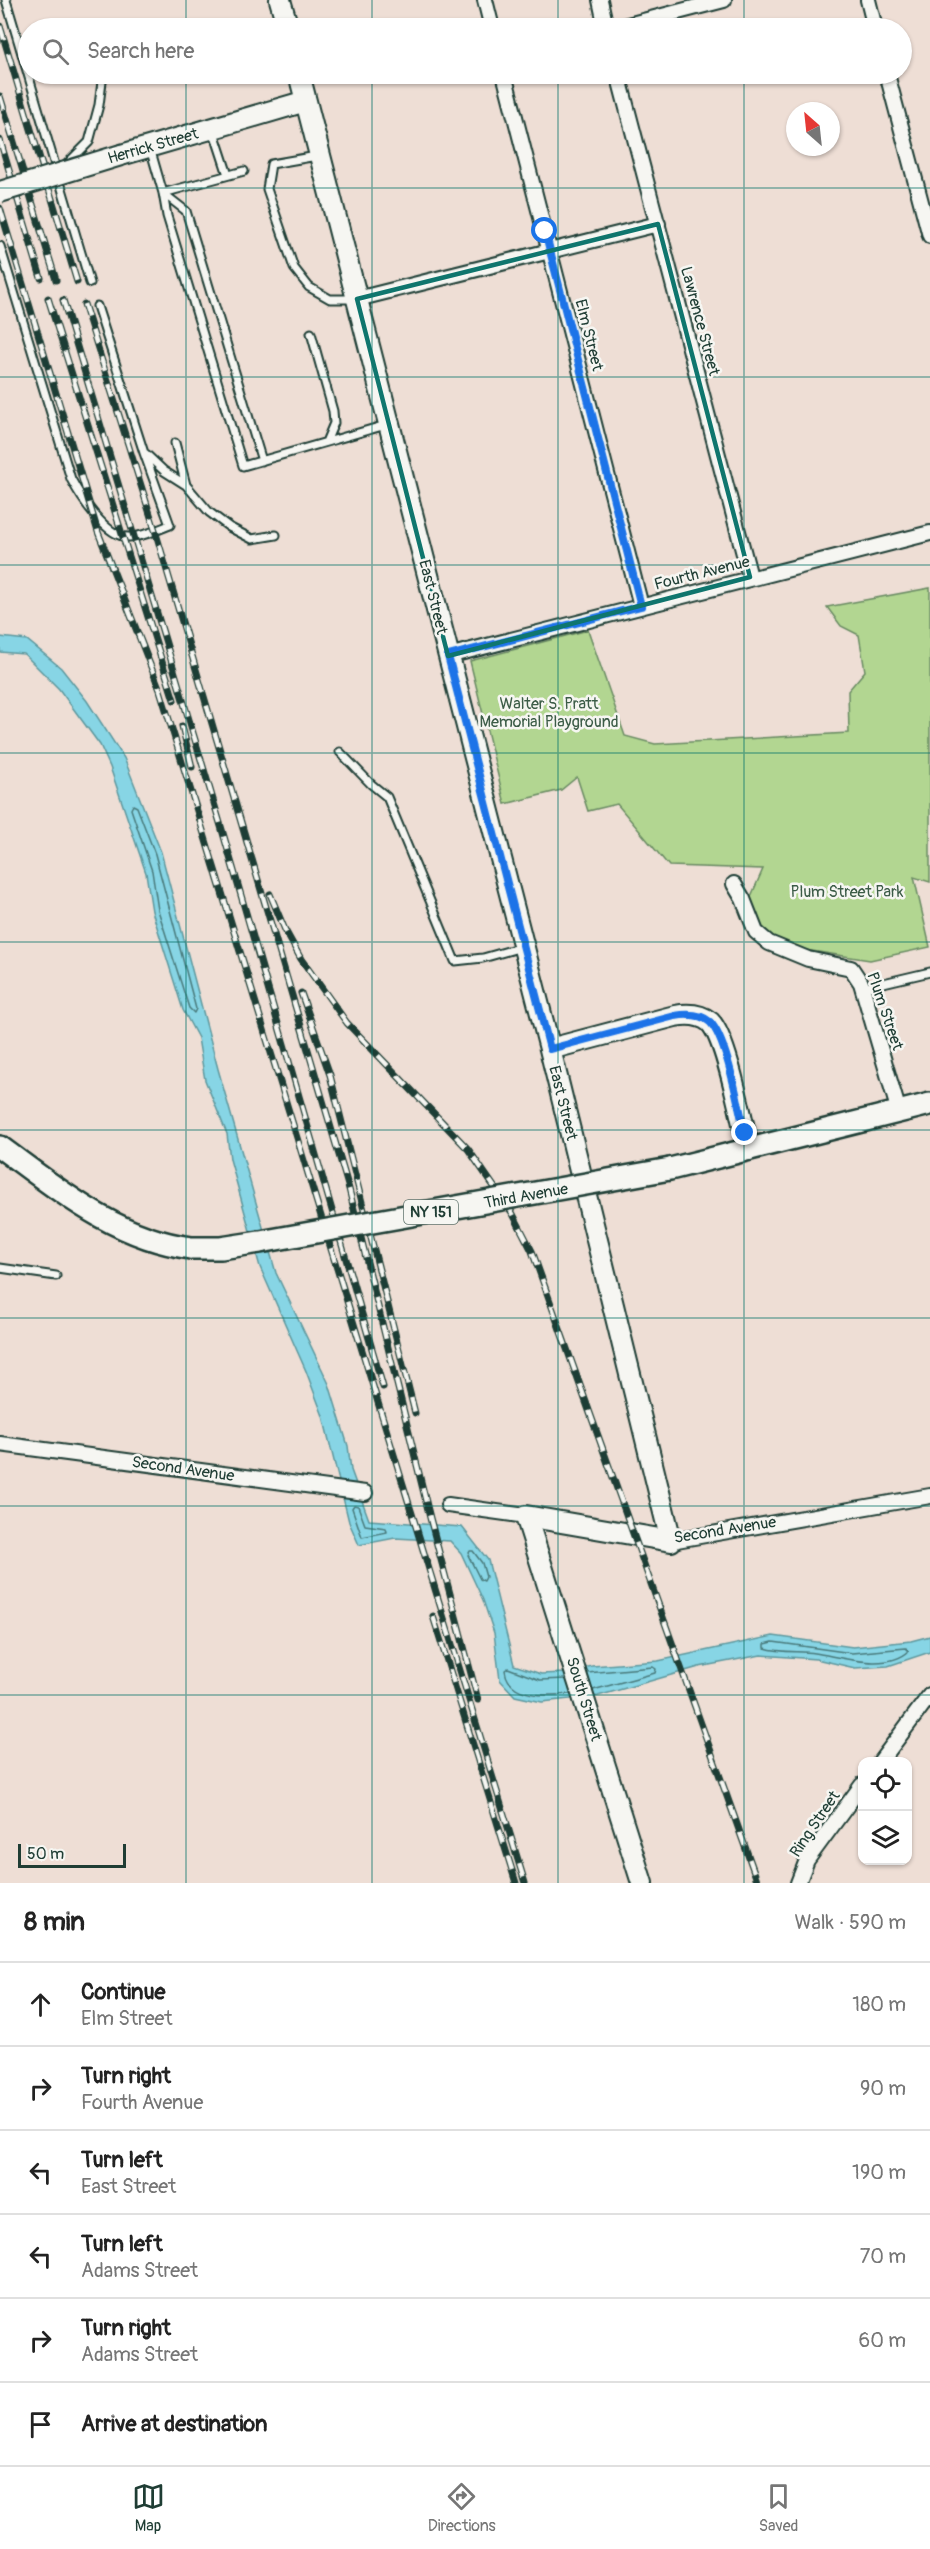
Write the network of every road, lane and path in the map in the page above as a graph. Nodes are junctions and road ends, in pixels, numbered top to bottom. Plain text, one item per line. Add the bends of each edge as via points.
1 (6, 0) edge
2 (280, 0) edge
3 (485, 0) edge
4 (600, 0) edge
5 (723, 0) edge
6 (868, 0) edge
7 (285, 18) edge
8 (490, 18) edge
9 (604, 18) edge
10 (654, 18) edge
11 (872, 18) edge
12 (18, 40) edge
13 (31, 84) edge
14 (102, 84) edge
15 (302, 84) edge
16 (507, 84) edge
17 (621, 84) edge
18 (890, 84) edge
19 (306, 101) junction
20 (213, 128) junction
21 (149, 146) junction
22 (320, 156) junction
23 (244, 171) dead end
24 (58, 172) junction
25 (228, 176) junction
26 (0, 192) edge
27 (164, 193) junction
28 (658, 224) junction
29 (930, 236) edge
30 (0, 246) edge
31 (550, 251) junction
32 (90, 283) dead end
33 (357, 299) junction
34 (97, 306) dead end
35 (311, 333) dead end
36 (389, 424) junction
37 (326, 442) junction
38 (175, 443) dead end
39 (144, 453) junction
40 (262, 461) junction
41 (186, 484) junction
42 (930, 533) edge
43 (276, 535) dead end
44 (750, 578) junction
45 (641, 606) junction
46 (448, 656) junction
47 (340, 752) dead end
48 (734, 885) dead end
49 (522, 947) junction
50 (930, 972) edge
51 (862, 988) junction
52 (550, 1049) junction
53 (930, 1104) edge
54 (899, 1112) junction
55 (0, 1147) edge
56 (749, 1150) junction
57 (0, 1268) edge
58 (56, 1276) dead end
59 (0, 1444) edge
60 (365, 1493) dead end
61 (930, 1496) edge
62 (448, 1505) dead end
63 (526, 1516) junction
64 (671, 1540) junction
65 (930, 1695) edge
66 (883, 1757) edge
67 (858, 1790) edge
68 (642, 1883) edge
69 (798, 1883) edge

1 - 12 lane
2 - 7 street
3 - 8 street
4 - 9 street
5 - 10 street
6 - 11 street
13 - 24 lane
14 - 24 lane via 89,142
15 - 19 street, East Street
16 - 31 street, Elm Street
17 - 28 street, Lawrence Street
18 - 29 street
19 - 20 street, Herrick Street
19 - 22 street, East Street
20 - 21 street, Herrick Street
20 - 25 lane
21 - 26 street, Herrick Street, bridge
21 - 27 lane
22 - 33 street, East Street
22 - 33 lane via 271,164 267,189 294,268 309,287 330,299
23 - 25 lane
24 - 32 lane
25 - 27 lane
27 - 40 lane via 186,211
27 - 40 lane via 167,216 243,466
28 - 31 street
28 - 44 street, Lawrence Street
30 - 39 lane via 67,470 82,499 118,535 134,536 170,525
31 - 33 street
31 - 45 street, Elm Street
33 - 36 street, East Street
34 - 39 lane
35 - 37 lane via 334,417
36 - 37 lane
36 - 46 street, East Street
37 - 40 lane
38 - 41 lane
39 - 41 lane
41 - 43 lane via 209,512 229,527 252,539
42 - 44 street, Fourth Avenue
44 - 45 street, Fourth Avenue
45 - 46 street, Fourth Avenue
46 - 49 street, East Street
47 - 49 lane via 387,797 455,961
48 - 51 street, Plum Street via 762,938 789,952 851,968
49 - 52 street, East Street
50 - 51 lane
51 - 54 street, Plum Street
52 - 56 street via 675,1016 704,1018 719,1038
52 - 64 street, East Street
53 - 54 main road, Third Avenue / NY 151
54 - 56 main road, Third Avenue / NY 151
55 - 56 main road, Third Avenue / NY 151, bridge via 104,1219 149,1239 191,1248 260,1242 670,1169
57 - 58 lane
59 - 60 street, Second Avenue
61 - 64 street, Second Avenue
62 - 63 street, Second Avenue
63 - 64 street, Second Avenue
63 - 68 street, South Street
65 - 66 street
67 - 69 street, Ring Street via 807,1860

